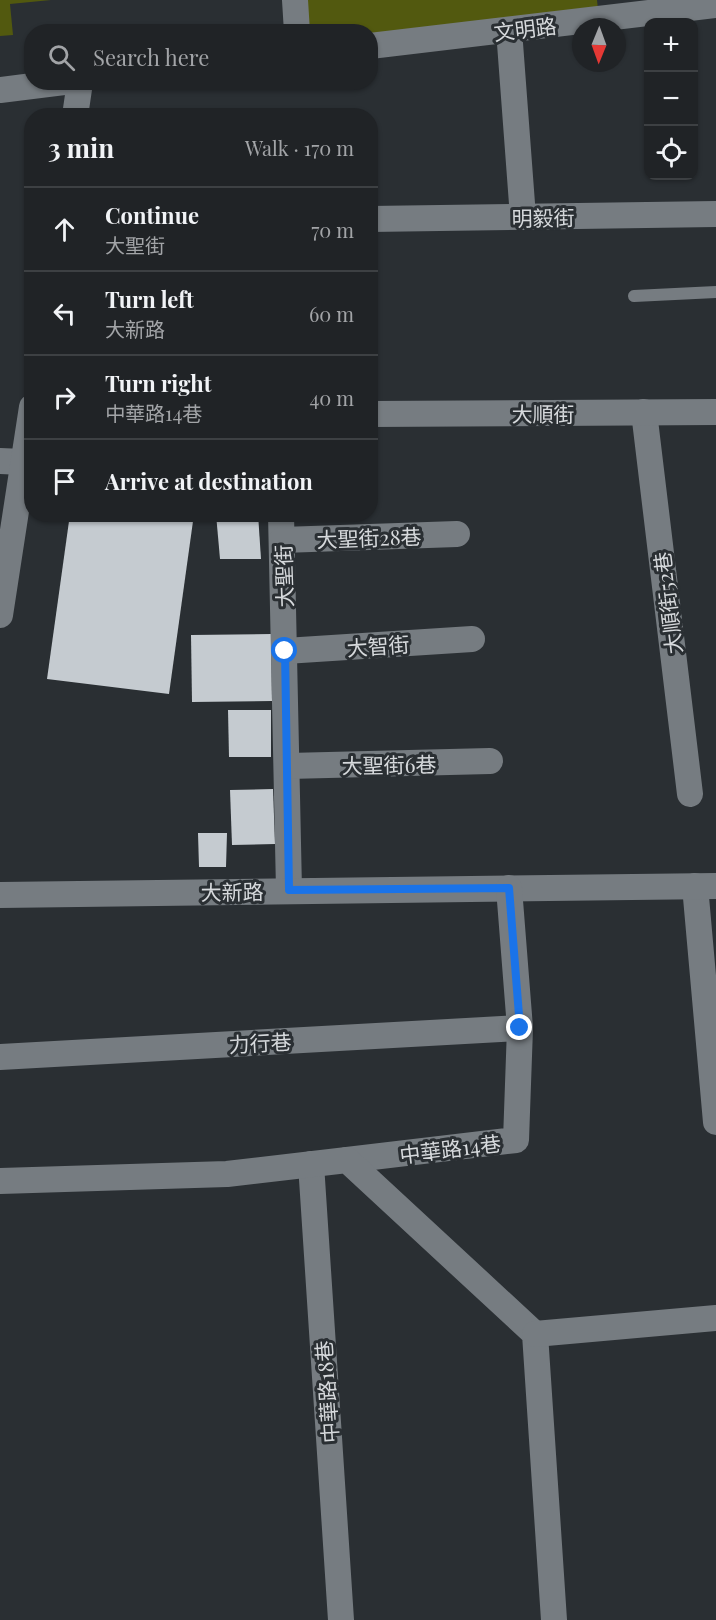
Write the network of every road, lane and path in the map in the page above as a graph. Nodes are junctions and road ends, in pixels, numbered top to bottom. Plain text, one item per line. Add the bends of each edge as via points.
1 (295, 0) edge
2 (716, 6) edge
3 (598, 10) edge
4 (296, 24) edge
5 (509, 30) junction
6 (378, 45) edge
7 (24, 87) edge
8 (0, 90) edge
9 (79, 90) edge
10 (76, 108) edge
11 (716, 214) edge
12 (523, 217) junction
13 (378, 219) edge
14 (716, 292) edge
15 (634, 296) dead end
16 (644, 412) junction
17 (716, 412) edge
18 (378, 414) edge
19 (24, 431) edge
20 (12, 461) edge
21 (281, 522) edge
22 (457, 534) dead end
23 (282, 540) junction
24 (0, 615) edge
25 (472, 639) dead end
26 (285, 651) junction
27 (490, 761) dead end
28 (288, 766) junction
29 (690, 794) dead end
30 (705, 886) edge
31 (509, 888) junction
32 (289, 890) junction
33 (0, 896) edge
34 (520, 1028) junction
35 (0, 1057) edge
36 (716, 1122) edge
37 (347, 1160) junction
38 (311, 1164) junction
39 (0, 1181) edge
40 (716, 1318) edge
41 (535, 1334) junction
42 (341, 1620) edge
43 (554, 1620) edge

1 - 4 street
2 - 3 street, 文明路
3 - 5 street, 文明路
5 - 6 street, 文明路
5 - 12 street
7 - 8 street
9 - 10 street
11 - 12 street, 明毅街
12 - 13 street, 明毅街
14 - 15 lane
16 - 17 street, 大順街
16 - 18 street, 大順街
16 - 29 street, 大順街52巷
19 - 20 street
20 - 24 street
21 - 23 street, 大聖街
22 - 23 street, 大聖街28巷
23 - 26 street, 大聖街
25 - 26 street, 大智街
26 - 28 street, 大聖街
27 - 28 street, 大聖街6巷
28 - 32 street, 大聖街
30 - 31 street, 大新路
30 - 36 street
31 - 32 street, 大新路
31 - 34 street, 中華路14巷
32 - 33 street, 大新路
34 - 35 street, 力行巷
34 - 37 street, 中華路14巷 via 516,1140
37 - 38 street, 中華路14巷
37 - 41 street, 中華路14巷
38 - 39 street, 中華路14巷 via 227,1174
38 - 42 street, 中華路18巷
40 - 41 street
41 - 43 street

